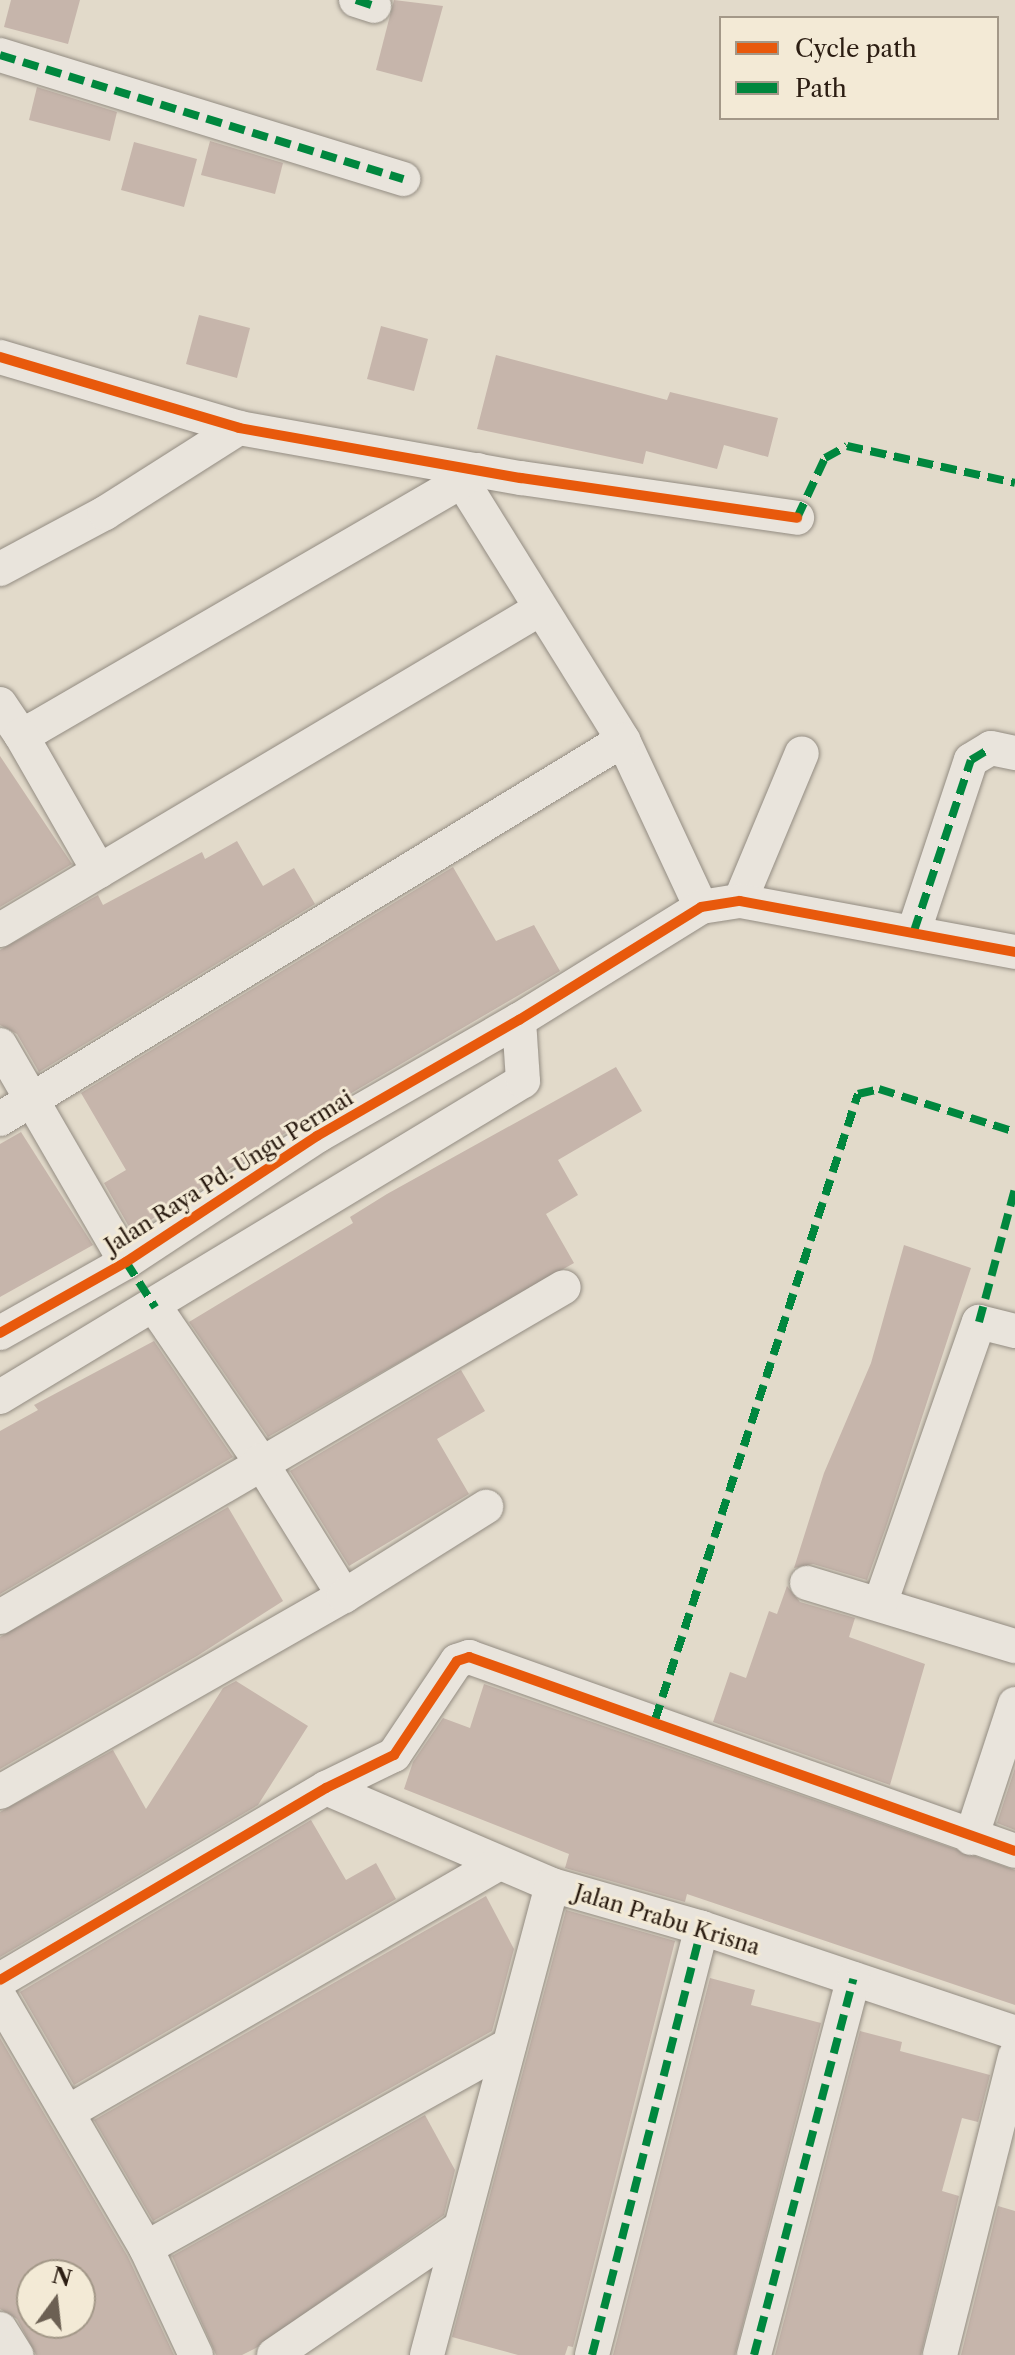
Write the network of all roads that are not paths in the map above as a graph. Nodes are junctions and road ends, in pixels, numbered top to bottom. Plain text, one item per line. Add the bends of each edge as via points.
1 (0, 55) edge
2 (403, 179) dead end
3 (9, 368) edge
4 (239, 428) junction
5 (470, 476) junction
6 (797, 518) dead end
7 (0, 569) edge
8 (540, 609) junction
9 (0, 704) edge
10 (21, 735) junction
11 (623, 740) junction
12 (802, 753) dead end
13 (1015, 753) edge
14 (99, 871) junction
15 (740, 901) junction
16 (701, 907) junction
17 (0, 930) edge
18 (914, 931) junction
19 (1015, 952) edge
20 (519, 1020) junction
21 (0, 1045) edge
22 (32, 1101) junction
23 (0, 1119) edge
24 (126, 1262) junction
25 (564, 1287) dead end
26 (155, 1307) junction
27 (1015, 1331) edge
28 (0, 1333) edge
29 (0, 1397) edge
30 (260, 1461) junction
31 (486, 1507) dead end
32 (807, 1583) dead end
33 (344, 1596) junction
34 (880, 1604) junction
35 (0, 1617) edge
36 (1015, 1646) edge
37 (1015, 1704) edge
38 (326, 1788) junction
39 (0, 1792) edge
40 (971, 1838) junction
41 (1015, 1851) edge
42 (497, 1864) junction
43 (552, 1885) junction
44 (702, 1928) junction
45 (853, 1979) junction
46 (0, 1980) edge
47 (0, 1998) edge
48 (1015, 2033) edge
49 (509, 2045) junction
50 (1015, 2056) edge
51 (70, 2111) junction
52 (460, 2228) junction
53 (146, 2248) junction
54 (196, 2355) edge
55 (274, 2355) edge
56 (427, 2355) edge
57 (592, 2355) edge
58 (754, 2355) edge
59 (940, 2355) edge

1 - 2 street
3 - 4 street
4 - 5 street
4 - 7 street via 105,513
5 - 6 street
5 - 8 street
5 - 10 street
8 - 11 street
8 - 14 street
9 - 10 street
10 - 14 street
11 - 16 street
11 - 22 street
12 - 15 street
13 - 18 street via 991,748 971,760
14 - 17 street
15 - 16 street
15 - 18 street
16 - 20 street, Jalan Raya Pd. Ungu Permai
18 - 19 street
20 - 24 street, Jalan Raya Pd. Ungu Permai via 317,1136
20 - 26 street via 523,1081
21 - 22 street
22 - 23 street
22 - 24 street
24 - 28 street, Jalan Raya Pd. Ungu Permai
25 - 30 street
26 - 29 street
26 - 30 street
27 - 34 street via 979,1322
30 - 33 street
30 - 35 street
31 - 33 street
32 - 34 street
33 - 39 street
34 - 36 street
37 - 40 street
38 - 40 street via 394,1755 457,1661 469,1657
38 - 42 street, Jalan Prabu Krisna
38 - 46 street
40 - 41 street
42 - 43 street, Jalan Prabu Krisna
42 - 51 street
43 - 44 street, Jalan Prabu Krisna
43 - 49 street
44 - 45 street, Jalan Prabu Krisna
44 - 57 street
45 - 48 street, Jalan Prabu Krisna
45 - 58 street
47 - 51 street
49 - 52 street
49 - 53 street
50 - 59 street
51 - 53 street
52 - 55 street
52 - 56 street
53 - 54 street

